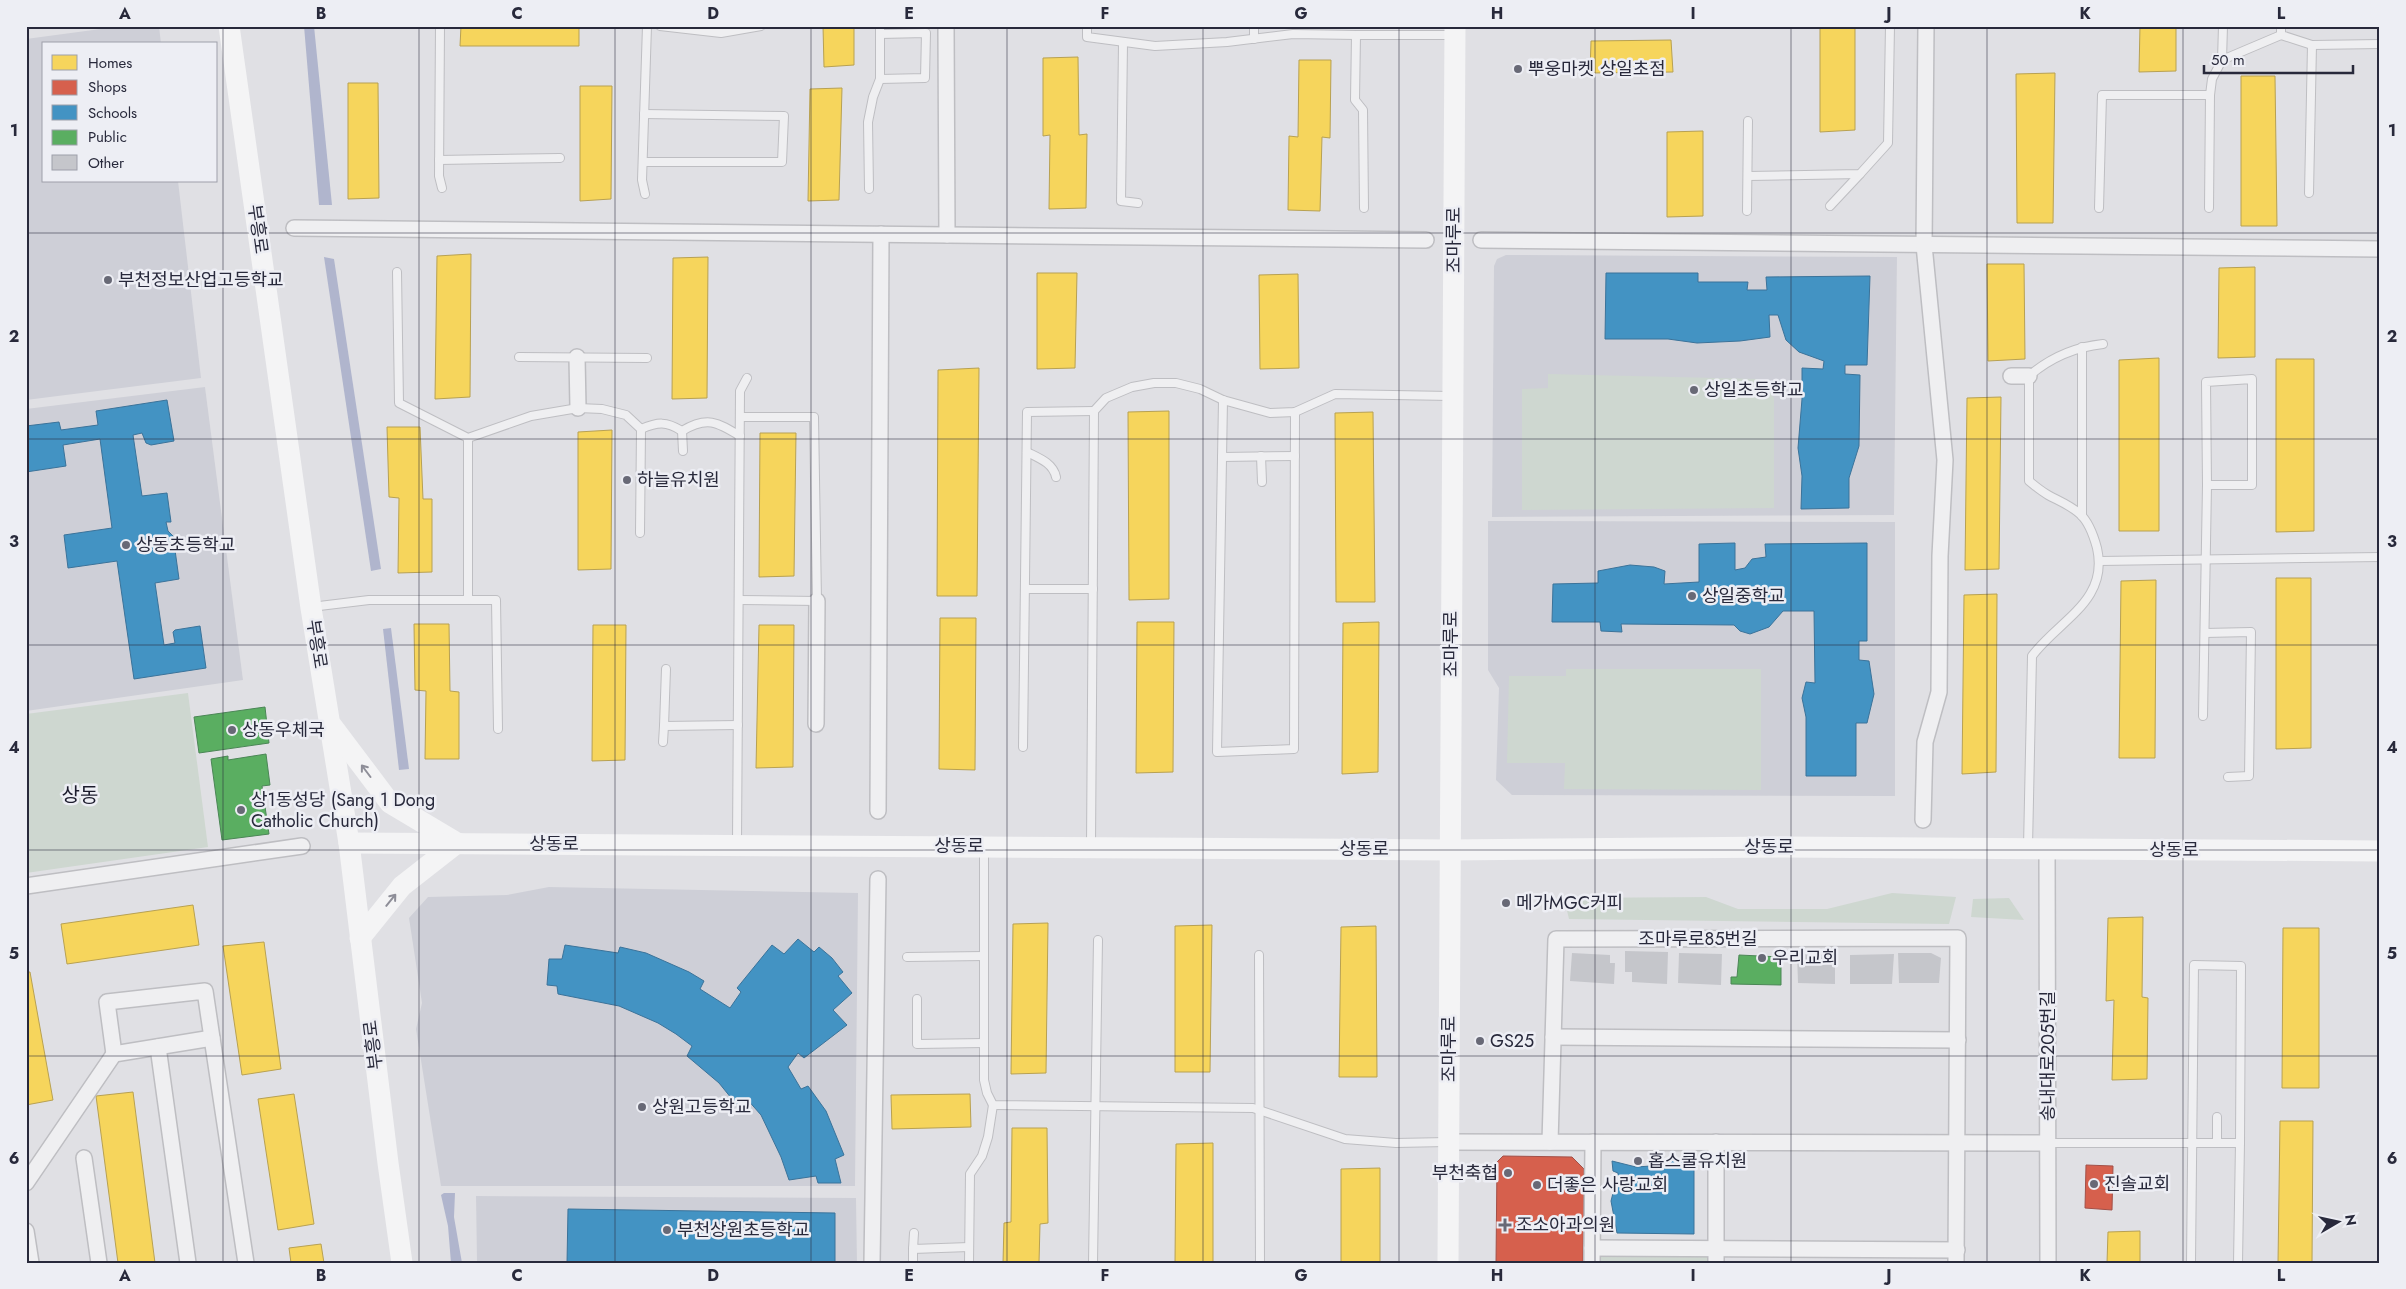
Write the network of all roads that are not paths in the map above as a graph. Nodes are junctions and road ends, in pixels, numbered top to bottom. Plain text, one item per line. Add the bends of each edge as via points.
1 (229, 26) edge
2 (440, 26) edge
3 (646, 26) edge
4 (660, 26) edge
5 (761, 26) edge
6 (946, 26) edge
7 (1087, 26) edge
8 (1254, 26) edge
9 (1890, 26) edge
10 (1926, 26) edge
11 (2223, 26) edge
12 (2281, 26) edge
13 (880, 30) edge
14 (1454, 31) edge
15 (1356, 35) junction
16 (2281, 35) junction
17 (1254, 39) junction
18 (1123, 43) junction
19 (2380, 44) edge
20 (2312, 45) junction
21 (2222, 60) junction
22 (880, 79) junction
23 (2210, 95) junction
24 (644, 114) junction
25 (1748, 121) dead end
26 (560, 158) dead end
27 (439, 160) junction
28 (643, 162) junction
29 (1860, 174) junction
30 (1748, 176) junction
31 (442, 188) dead end
32 (869, 189) dead end
33 (2309, 193) dead end
34 (645, 194) dead end
35 (1138, 203) dead end
36 (1830, 206) dead end
37 (1364, 208) dead end
38 (2099, 208) dead end
39 (2209, 208) dead end
40 (1747, 211) dead end
41 (294, 228) dead end
42 (881, 234) junction
43 (947, 235) junction
44 (1426, 240) dead end
45 (1481, 240) dead end
46 (1924, 245) junction
47 (2380, 249) edge
48 (397, 272) dead end
49 (2103, 344) dead end
50 (2082, 346) junction
51 (519, 357) dead end
52 (577, 357) junction
53 (647, 358) dead end
54 (2011, 376) dead end
55 (2029, 376) junction
56 (747, 378) dead end
57 (1453, 396) junction
58 (1223, 400) junction
59 (578, 408) junction
60 (1094, 411) junction
61 (1295, 412) junction
62 (740, 417) junction
63 (640, 429) junction
64 (682, 431) junction
65 (740, 436) junction
66 (468, 438) junction
67 (683, 451) dead end
68 (1026, 452) junction
69 (1261, 456) junction
70 (1295, 456) junction
71 (1222, 457) junction
72 (1056, 477) dead end
73 (1262, 482) dead end
74 (2207, 485) junction
75 (2082, 516) junction
76 (640, 533) dead end
77 (2380, 557) edge
78 (2206, 560) junction
79 (2100, 561) junction
80 (1093, 588) junction
81 (1025, 589) junction
82 (468, 600) junction
83 (739, 600) junction
84 (817, 601) junction
85 (311, 608) junction
86 (2205, 633) junction
87 (666, 669) dead end
88 (2203, 716) dead end
89 (330, 723) junction
90 (816, 724) dead end
91 (738, 725) junction
92 (664, 726) junction
93 (498, 729) dead end
94 (663, 742) dead end
95 (1022, 746) dead end
96 (2228, 777) dead end
97 (878, 811) dead end
98 (1923, 820) dead end
99 (349, 843) junction
100 (457, 843) junction
101 (737, 845) junction
102 (302, 846) dead end
103 (984, 846) junction
104 (1092, 847) junction
105 (2038, 849) junction
106 (1450, 850) junction
107 (2380, 851) edge
108 (878, 879) dead end
109 (26, 886) edge
110 (360, 938) junction
111 (1098, 940) dead end
112 (1259, 955) dead end
113 (984, 956) junction
114 (907, 957) dead end
115 (917, 999) dead end
116 (1553, 1037) junction
117 (212, 1038) junction
118 (1958, 1040) junction
119 (984, 1043) junction
120 (158, 1047) junction
121 (114, 1054) junction
122 (993, 1105) junction
123 (1094, 1107) junction
124 (1260, 1110) junction
125 (2217, 1116) dead end
126 (1449, 1142) junction
127 (1550, 1142) junction
128 (1593, 1142) junction
129 (1716, 1142) junction
130 (1958, 1143) junction
131 (2048, 1143) junction
132 (2191, 1143) junction
133 (2217, 1143) junction
134 (2240, 1143) junction
135 (84, 1158) dead end
136 (26, 1184) edge
137 (26, 1231) edge
138 (914, 1233) dead end
139 (969, 1247) junction
140 (913, 1249) junction
141 (1592, 1256) edge
142 (1716, 1256) edge
143 (1836, 1256) edge
144 (1957, 1256) edge
145 (31, 1263) edge
146 (99, 1263) edge
147 (188, 1263) edge
148 (246, 1263) edge
149 (402, 1263) edge
150 (872, 1263) edge
151 (913, 1263) edge
152 (968, 1263) edge
153 (1093, 1263) edge
154 (1260, 1263) edge
155 (1448, 1263) edge
156 (2048, 1263) edge
157 (2191, 1263) edge
158 (2238, 1263) edge

1 - 85 street, 부흥로
2 - 27 lane
3 - 24 lane
4 - 5 lane via 720,33
6 - 43 street
7 - 18 lane via 1087,37
8 - 17 lane
9 - 29 lane via 1888,143
10 - 46 street
11 - 21 lane
12 - 16 lane
13 - 22 lane
13 - 22 lane via 926,33 925,78
14 - 15 lane
14 - 57 street, 조마루로
15 - 17 lane via 1293,34
15 - 37 lane via 1355,100 1363,110
16 - 20 lane
16 - 21 lane
17 - 18 lane via 1155,46
18 - 35 lane via 1121,201
19 - 20 lane
20 - 33 lane
21 - 23 lane via 2212,79
22 - 32 lane via 868,122
23 - 38 lane via 2102,95
23 - 39 lane
24 - 28 lane
24 - 28 lane via 784,116 782,162
25 - 30 lane
26 - 27 lane
27 - 31 lane
28 - 34 lane
29 - 30 lane
29 - 36 lane
30 - 40 lane
41 - 42 street
42 - 43 street
42 - 97 street
43 - 44 street
45 - 46 street
46 - 47 street
46 - 98 street via 1945,460 1940,556 1939,692 1925,742
48 - 66 lane via 399,403
49 - 50 lane
50 - 55 lane via 2055,357
50 - 75 lane
51 - 52 lane
52 - 53 lane
52 - 59 street
54 - 55 street
55 - 75 lane via 2029,481 2048,495 2067,503
56 - 62 lane via 740,391
57 - 61 lane via 1335,394
57 - 106 street, 조마루로
58 - 60 lane via 1200,389 1176,383 1154,383 1132,387 1106,398
58 - 61 lane via 1270,412
58 - 71 lane
59 - 63 lane via 626,415
59 - 66 lane via 532,416
60 - 68 lane via 1027,412
60 - 80 lane
61 - 70 lane
62 - 65 lane
62 - 84 lane via 814,417
63 - 64 lane via 655,423 668,423
63 - 76 lane
64 - 65 lane via 706,421 720,424
64 - 67 lane
65 - 83 lane
66 - 82 lane
68 - 72 lane via 1055,470
68 - 81 lane
69 - 70 lane
69 - 71 lane
69 - 73 lane
70 - 71 lane via 1294,749 1217,752
74 - 74 lane via 2252,485 2252,378 2206,382
74 - 78 lane
75 - 79 lane via 2095,539
77 - 78 lane
78 - 79 lane
78 - 86 lane
79 - 105 lane via 2097,582 2084,605 2044,640 2032,656
80 - 81 lane
80 - 104 lane
81 - 95 lane
82 - 85 lane via 369,600
82 - 93 lane via 496,600
83 - 84 lane
83 - 91 lane
84 - 90 street
85 - 89 street, 부흥로
86 - 88 lane
86 - 96 lane via 2251,632 2249,776
87 - 92 lane
89 - 99 street, 부흥로
100 -> 89 street via 390,803
91 - 92 lane
91 - 101 lane
92 - 94 lane
99 - 100 street, 상동로
99 - 110 street, 부흥로
100 - 101 street, 상동로
110 -> 100 street via 402,886
101 - 103 street, 상동로
102 - 109 street
103 - 104 street, 상동로
103 - 113 lane
104 - 106 street, 상동로
105 - 106 street, 상동로
105 - 107 street, 상동로
105 - 131 street, 송내대로205번길
106 - 126 street, 조마루로
108 - 150 street
110 - 149 street, 부흥로
111 - 123 lane
112 - 124 lane
113 - 114 lane
113 - 119 lane
115 - 119 lane via 917,1044
116 - 118 street
116 - 118 street, 조마루로85번길 via 1556,939 1958,938
116 - 127 street, 조마루로85번길
117 - 120 street
117 - 121 street via 205,991 107,1002
117 - 148 street
118 - 130 street, 조마루로85번길
119 - 122 lane via 984,1080
120 - 121 street
120 - 147 street
121 - 136 street
122 - 123 lane
122 - 139 lane via 982,1156 970,1174
123 - 124 lane
123 - 153 lane
124 - 126 lane via 1345,1139 1396,1143
124 - 154 lane
125 - 133 lane
126 - 127 street
126 - 155 street, 조마루로
127 - 128 street
128 - 129 street
128 - 141 street
129 - 130 street
129 - 142 street
130 - 131 street
130 - 144 street, 조마루로85번길
131 - 132 lane
131 - 156 street, 송내대로205번길
132 - 133 lane
132 - 134 lane via 2194,965 2241,966
132 - 157 lane
133 - 134 lane
134 - 158 lane
135 - 146 street
137 - 145 street
138 - 140 lane
139 - 140 lane
139 - 152 lane
140 - 151 lane
141 - 142 street
142 - 143 street
143 - 144 street

